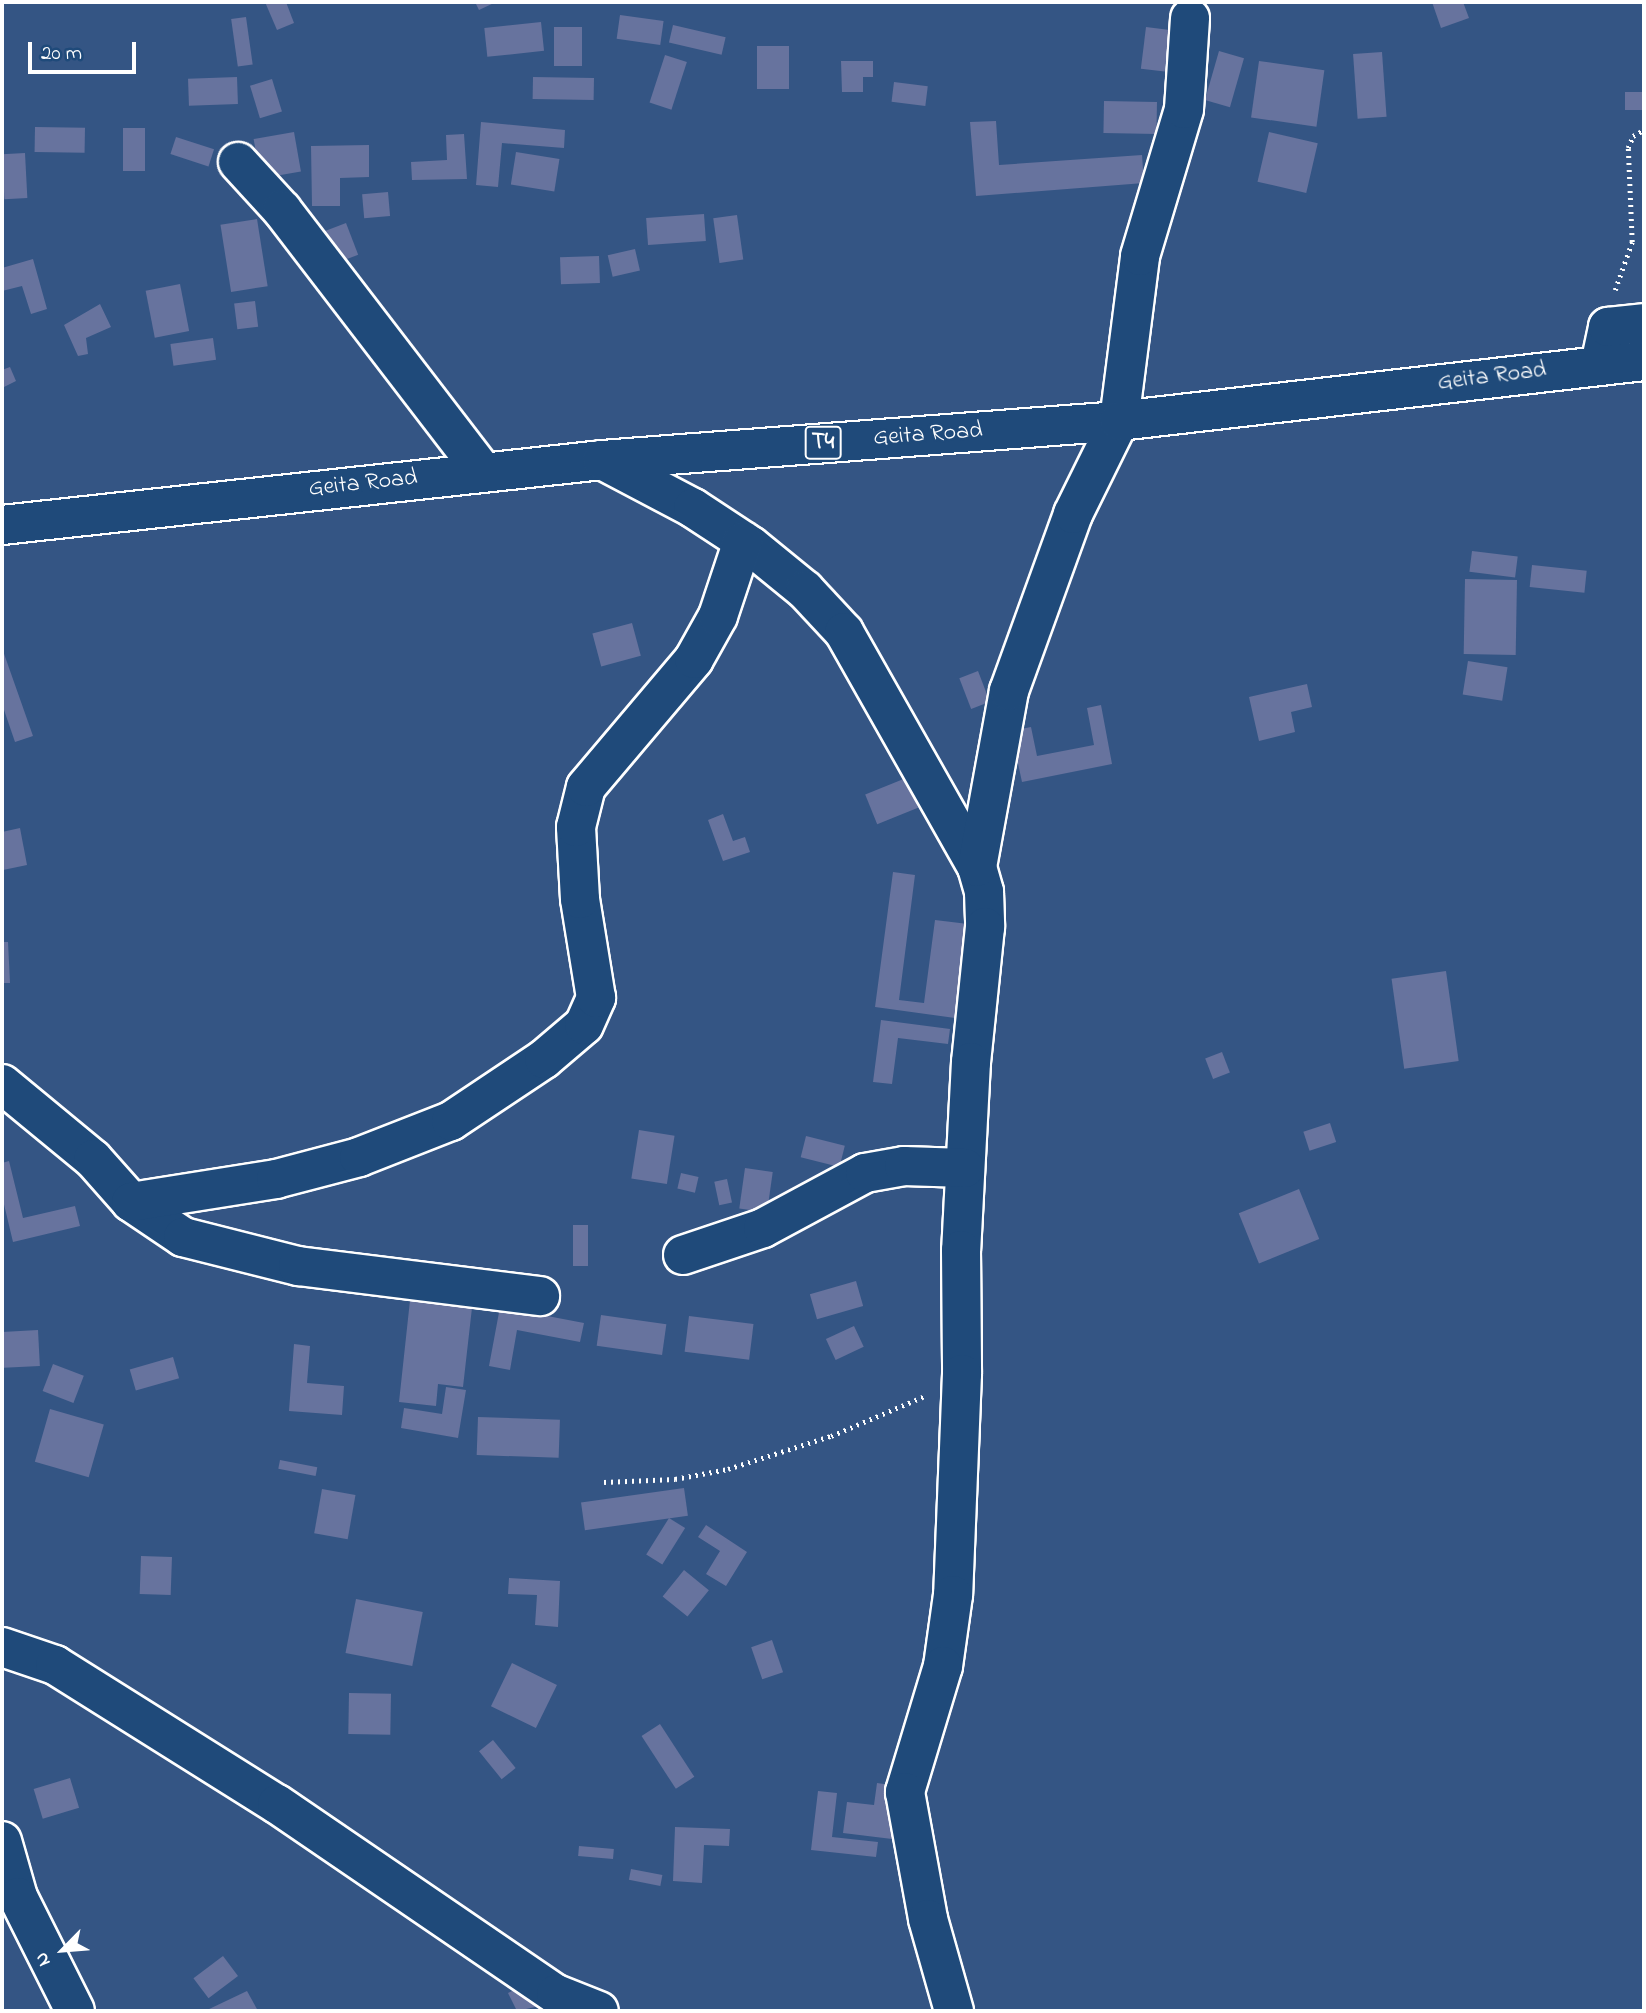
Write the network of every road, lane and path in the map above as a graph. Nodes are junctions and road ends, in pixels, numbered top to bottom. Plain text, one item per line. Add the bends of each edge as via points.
1 (1190, 18) dead end
2 (1644, 130) edge
3 (238, 162) dead end
4 (1626, 325) edge
5 (1644, 361) edge
6 (1600, 365) junction
7 (1119, 421) junction
8 (602, 460) junction
9 (483, 472) junction
10 (2, 525) edge
11 (743, 541) junction
12 (977, 867) junction
13 (2, 1084) edge
14 (965, 1168) junction
15 (131, 1202) junction
16 (683, 1255) dead end
17 (540, 1296) dead end
18 (961, 1381) junction
19 (604, 1482) dead end
20 (2, 1647) edge
21 (2, 1841) edge
22 (75, 2011) edge
23 (599, 2011) edge
24 (954, 2011) edge

1 - 7 main road via 1184,108 1140,256
2 - 4 path via 1633,136 1628,148 1632,242 1618,276
3 - 9 main road via 282,210
4 - 6 main road
5 - 6 main road, Geita Road / T4
6 - 7 main road, Geita Road / T4
7 - 8 main road, Geita Road / T4
7 - 12 main road via 1073,514 1009,691
8 - 9 main road, Geita Road / T4
8 - 11 main road
9 - 10 main road, Geita Road / T4
11 - 12 main road via 805,590 844,632
11 - 15 main road via 718,616 694,659 586,787 577,839 580,900 596,998 584,1025 544,1059 451,1121 359,1157 276,1179
12 - 14 main road via 985,927
13 - 15 main road via 93,1159
14 - 16 main road via 904,1166 865,1173 763,1228
14 - 18 main road
15 - 17 main road via 161,1227 230,1252 298,1266
18 - 19 path via 831,1436 728,1469 675,1479
18 - 24 main road via 953,1595 943,1666 905,1792 928,1919
20 - 23 main road via 55,1665 277,1804 556,1994
21 - 22 main road via 18,1897

